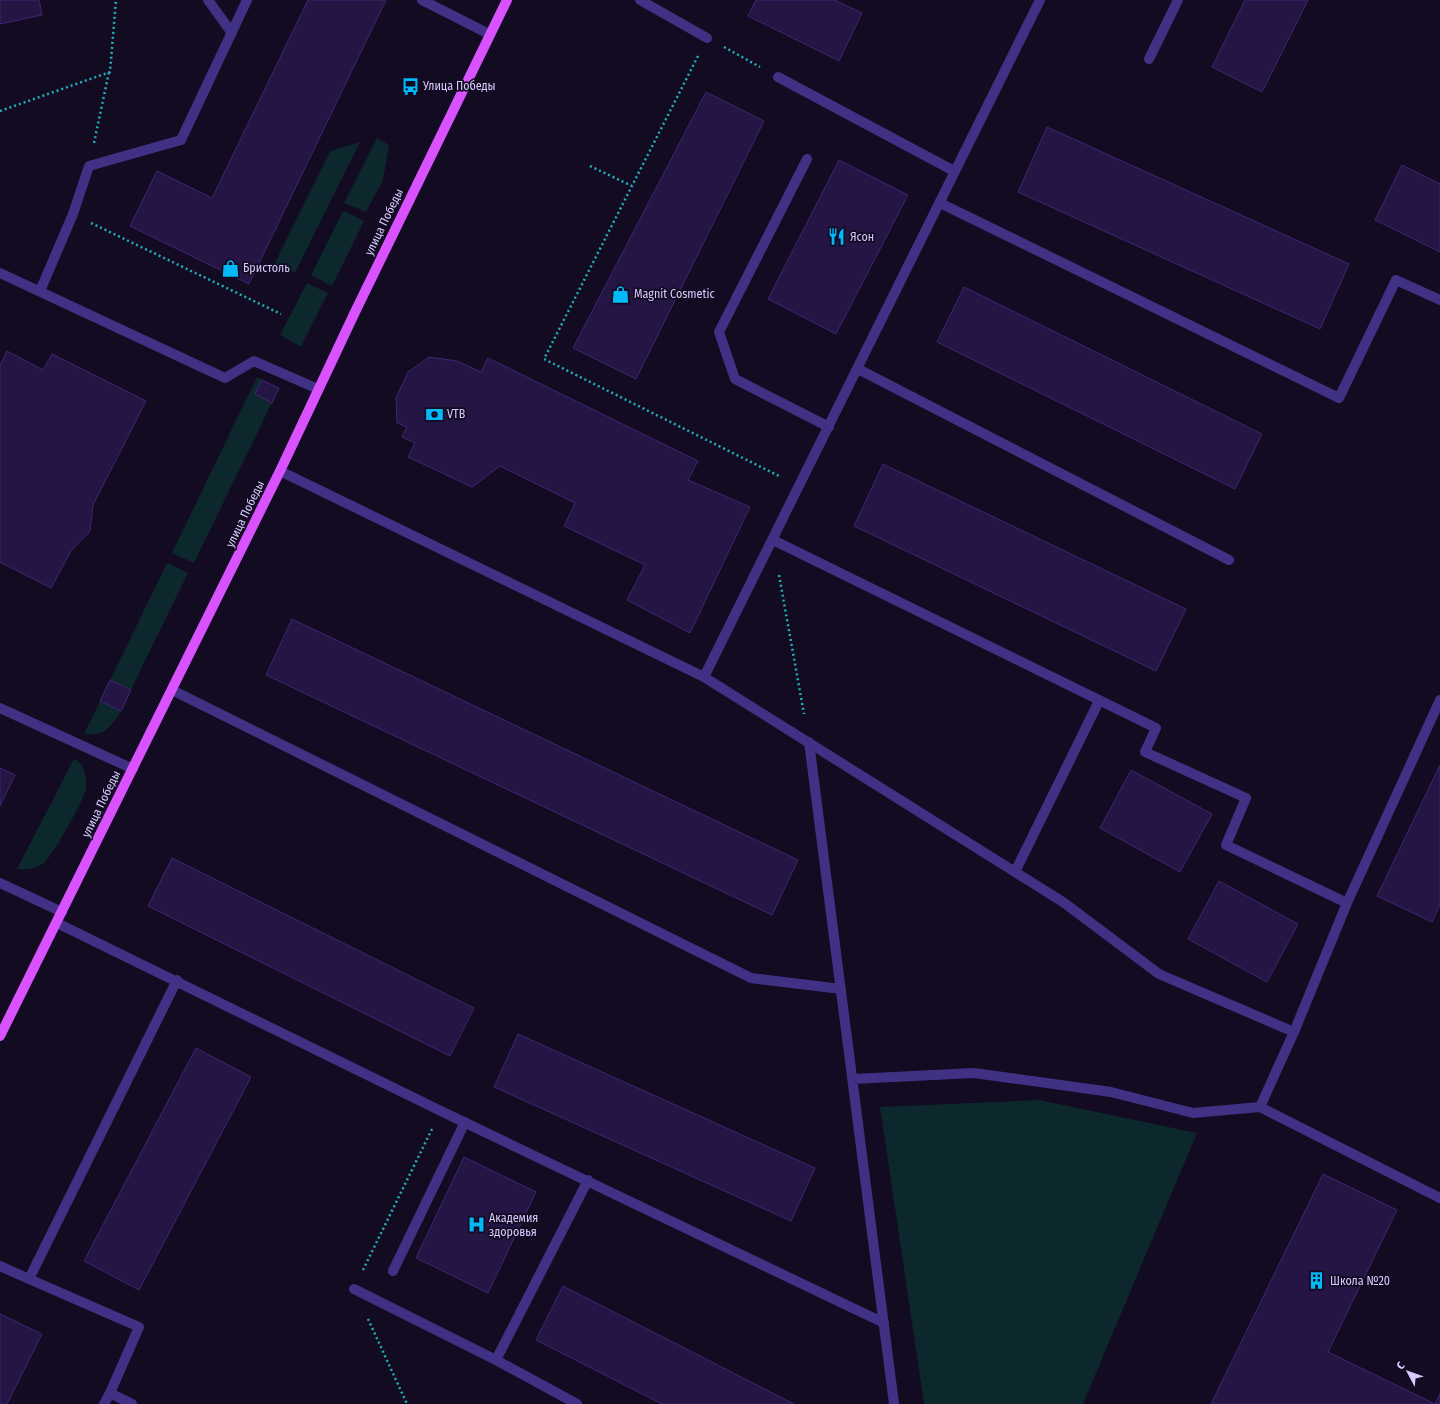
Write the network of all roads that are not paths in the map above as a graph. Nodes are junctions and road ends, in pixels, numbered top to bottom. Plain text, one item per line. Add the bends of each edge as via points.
1 (208, 0) edge
2 (247, 0) edge
3 (422, 0) edge
4 (506, 0) edge
5 (640, 0) edge
6 (1040, 0) edge
7 (1178, 0) edge
8 (656, 4) edge
9 (232, 33) junction
10 (489, 34) junction
11 (707, 38) road end
12 (1149, 59) dead end
13 (778, 77) dead end
14 (807, 159) dead end
15 (954, 172) junction
16 (940, 203) junction
17 (0, 273) edge
18 (40, 291) junction
19 (1440, 300) edge
20 (858, 369) junction
21 (318, 389) junction
22 (829, 427) junction
23 (280, 471) junction
24 (773, 540) junction
25 (1229, 560) dead end
26 (704, 677) junction
27 (172, 690) junction
28 (1440, 700) edge
29 (1099, 701) junction
30 (0, 708) edge
31 (809, 742) junction
32 (132, 769) junction
33 (1015, 872) junction
34 (0, 883) edge
35 (1347, 903) junction
36 (62, 912) junction
37 (57, 923) junction
38 (176, 980) junction
39 (841, 989) junction
40 (1294, 1032) junction
41 (0, 1036) edge
42 (853, 1079) junction
43 (1260, 1107) junction
44 (465, 1122) junction
45 (588, 1180) junction
46 (1440, 1198) edge
47 (0, 1266) edge
48 (393, 1271) dead end
49 (29, 1279) junction
50 (354, 1289) dead end
51 (884, 1323) junction
52 (496, 1360) junction
53 (110, 1393) junction
54 (104, 1404) edge
55 (132, 1404) edge
56 (578, 1404) edge
57 (894, 1404) edge

1 - 9 lane
2 - 9 lane
3 - 10 lane
4 - 10 main road, улица Победы
5 - 8 lane
6 - 15 lane
7 - 12 lane
8 - 11 lane
9 - 18 lane via 181,140 89,166 73,214
10 - 21 main road, улица Победы
13 - 15 lane
14 - 22 lane via 719,332 735,379
15 - 16 lane
16 - 19 lane via 1338,398 1396,280
16 - 20 lane
17 - 18 lane
18 - 21 lane via 225,378 254,361
20 - 22 lane
20 - 25 lane
21 - 23 main road, улица Победы
22 - 24 lane
23 - 26 lane
23 - 27 main road, улица Победы
24 - 26 lane
24 - 29 lane
26 - 31 lane
27 - 32 main road, улица Победы
27 - 39 lane via 751,978
28 - 35 lane
29 - 33 lane
29 - 35 lane via 1156,728 1145,752 1246,798 1226,845
30 - 32 lane
31 - 33 lane
31 - 39 lane
32 - 36 main road, улица Победы
33 - 40 lane via 1063,902 1159,974
34 - 36 lane
35 - 40 lane
36 - 37 main road, улица Победы
37 - 38 lane
37 - 41 main road, улица Победы
38 - 44 lane
38 - 49 lane
39 - 42 lane
40 - 43 lane
42 - 43 lane via 974,1073 1111,1092 1193,1113
42 - 51 lane
43 - 46 lane
44 - 45 lane
44 - 48 lane
45 - 51 lane
45 - 52 lane
47 - 49 lane
49 - 53 lane via 139,1327
50 - 52 lane
51 - 57 lane
52 - 56 lane
53 - 54 lane
53 - 55 lane

